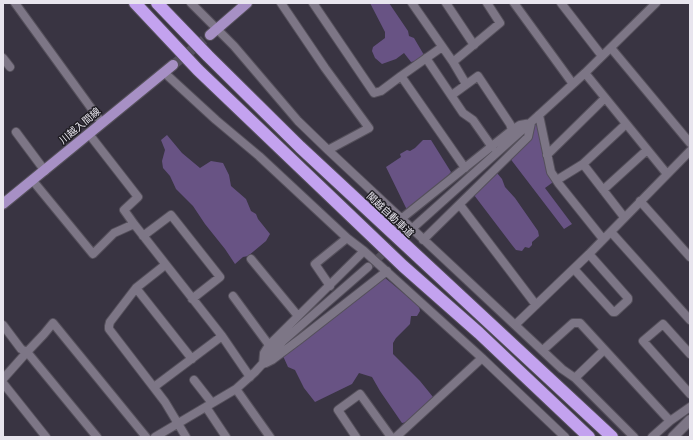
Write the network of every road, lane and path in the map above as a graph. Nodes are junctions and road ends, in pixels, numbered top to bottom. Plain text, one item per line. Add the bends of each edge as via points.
1 (15, 3) edge
2 (135, 3) edge
3 (157, 3) edge
4 (191, 3) edge
5 (247, 3) edge
6 (281, 3) edge
7 (313, 3) edge
8 (412, 3) edge
9 (446, 3) edge
10 (487, 3) edge
11 (514, 3) edge
12 (561, 3) edge
13 (656, 3) edge
14 (214, 32) junction
15 (474, 45) junction
16 (442, 47) junction
17 (611, 48) junction
18 (602, 56) junction
19 (3, 58) edge
20 (426, 58) junction
21 (452, 62) junction
22 (10, 67) dead end
23 (169, 68) joint
24 (584, 73) junction
25 (401, 76) junction
26 (466, 84) junction
27 (573, 84) junction
28 (452, 95) junction
29 (605, 98) junction
30 (539, 115) junction
31 (102, 123) junction
32 (531, 123) junction
33 (626, 124) junction
34 (512, 130) junction
35 (16, 132) dead end
36 (89, 134) junction
37 (690, 143) edge
38 (492, 147) junction
39 (328, 150) junction
40 (647, 150) junction
41 (690, 151) edge
42 (547, 156) junction
43 (583, 164) junction
44 (465, 168) junction
45 (45, 171) junction
46 (667, 174) junction
47 (557, 180) junction
48 (33, 181) junction
49 (603, 190) junction
50 (640, 201) junction
51 (3, 204) edge
52 (460, 205) junction
53 (624, 218) junction
54 (401, 219) junction
55 (134, 224) junction
56 (415, 226) tunnel mouth
57 (611, 232) junction
58 (143, 236) junction
59 (347, 238) junction
60 (603, 239) junction
61 (423, 240) junction
62 (364, 251) junction
63 (589, 254) junction
64 (690, 257) edge
65 (250, 258) dead end
66 (165, 265) junction
67 (368, 267) tunnel mouth
68 (574, 268) junction
69 (387, 271) junction
70 (330, 286) junction
71 (136, 288) junction
72 (233, 296) dead end
73 (192, 299) junction
74 (536, 305) junction
75 (298, 316) junction
76 (690, 320) edge
77 (3, 325) edge
78 (515, 325) junction
79 (222, 336) junction
80 (269, 345) junction
81 (543, 350) junction
82 (604, 350) junction
83 (27, 352) junction
84 (690, 354) edge
85 (482, 358) junction
86 (192, 359) junction
87 (263, 364) junction
88 (250, 377) junction
89 (575, 378) junction
90 (3, 379) edge
91 (194, 380) dead end
92 (3, 383) edge
93 (154, 388) junction
94 (236, 389) junction
95 (690, 394) edge
96 (209, 405) junction
97 (690, 407) edge
98 (690, 420) edge
99 (670, 421) junction
100 (177, 424) junction
101 (46, 437) edge
102 (97, 437) edge
103 (146, 437) edge
104 (155, 437) edge
105 (186, 437) edge
106 (226, 437) edge
107 (270, 437) edge
108 (356, 437) edge
109 (391, 437) edge
110 (396, 437) edge
111 (565, 437) edge
112 (589, 437) edge
113 (612, 437) edge
114 (634, 437) edge
115 (652, 437) edge
116 (673, 437) edge

1 - 31 street
2 - 112 highway via 209,81
3 - 113 highway, 関越自動車道 via 300,147
4 - 14 street
5 - 14 main road
6 - 39 street via 369,128
7 - 25 street via 374,93 381,91
8 - 16 street
9 - 15 street
10 - 15 street via 500,24
11 - 27 street
12 - 18 street
13 - 17 street
14 - 39 street via 238,51 298,121
15 - 21 street
16 - 20 street
16 - 21 street
17 - 18 street
17 - 37 street
18 - 24 street
19 - 22 street
20 - 25 street
20 - 28 street
21 - 26 street
23 - 31 main road, 川越入間線
23 - 59 street via 168,76 307,199
24 - 27 street
24 - 29 street
25 - 44 street
26 - 28 street
26 - 34 street via 478,76
27 - 30 street
28 - 38 street via 463,113 474,120
29 - 33 street
29 - 42 street
30 - 32 street
30 - 42 street
31 - 36 main road, 川越入間線
32 - 34 street via 520,124
32 - 52 street via 528,137
32 - 56 street
33 - 40 street
33 - 43 street
34 - 38 street
35 - 45 street
36 - 45 main road, 川越入間線
36 - 55 street via 138,197 124,210
38 - 44 street
39 - 54 street
40 - 46 street
40 - 49 street
41 - 46 street
42 - 47 street via 551,172
43 - 47 street
43 - 49 street
44 - 54 street
45 - 48 main road, 川越入間線
46 - 50 street
47 - 60 street
48 - 51 main road, 川越入間線
48 - 55 street via 93,254 114,233
49 - 53 street
50 - 53 street
50 - 64 street
52 - 61 street
52 - 74 street
53 - 57 street
54 - 61 street
55 - 58 street
57 - 60 street
57 - 76 street
58 - 66 street
58 - 73 street via 171,215 220,277
59 - 62 street
59 - 70 street via 315,264
60 - 63 street
61 - 78 street
62 - 69 street
62 - 70 street
63 - 68 street
63 - 68 street via 628,300 613,312
65 - 75 street
66 - 71 street
66 - 73 street
67 - 87 street via 283,341
68 - 74 street
69 - 85 street
69 - 87 street via 289,348
70 - 75 street
71 - 86 street
71 - 93 street via 110,322 109,329
72 - 80 street
73 - 79 street
74 - 78 street
75 - 80 street
77 - 83 street via 21,349
78 - 81 street
79 - 86 street
79 - 88 street
80 - 87 street via 264,353
81 - 82 street via 573,323 580,323
81 - 89 street
82 - 89 street
82 - 99 street
83 - 90 street
83 - 102 street
83 - 103 street via 53,323
84 - 95 street via 663,324 643,341
85 - 110 street
85 - 111 street
86 - 93 street
87 - 88 street
88 - 94 street
89 - 114 street
91 - 96 street
92 - 101 street
93 - 100 street via 166,402
94 - 96 street
94 - 107 street
96 - 100 street
96 - 106 street
97 - 99 street
98 - 116 street
99 - 115 street
100 - 104 street
100 - 105 street
108 - 109 street via 338,410 360,394

